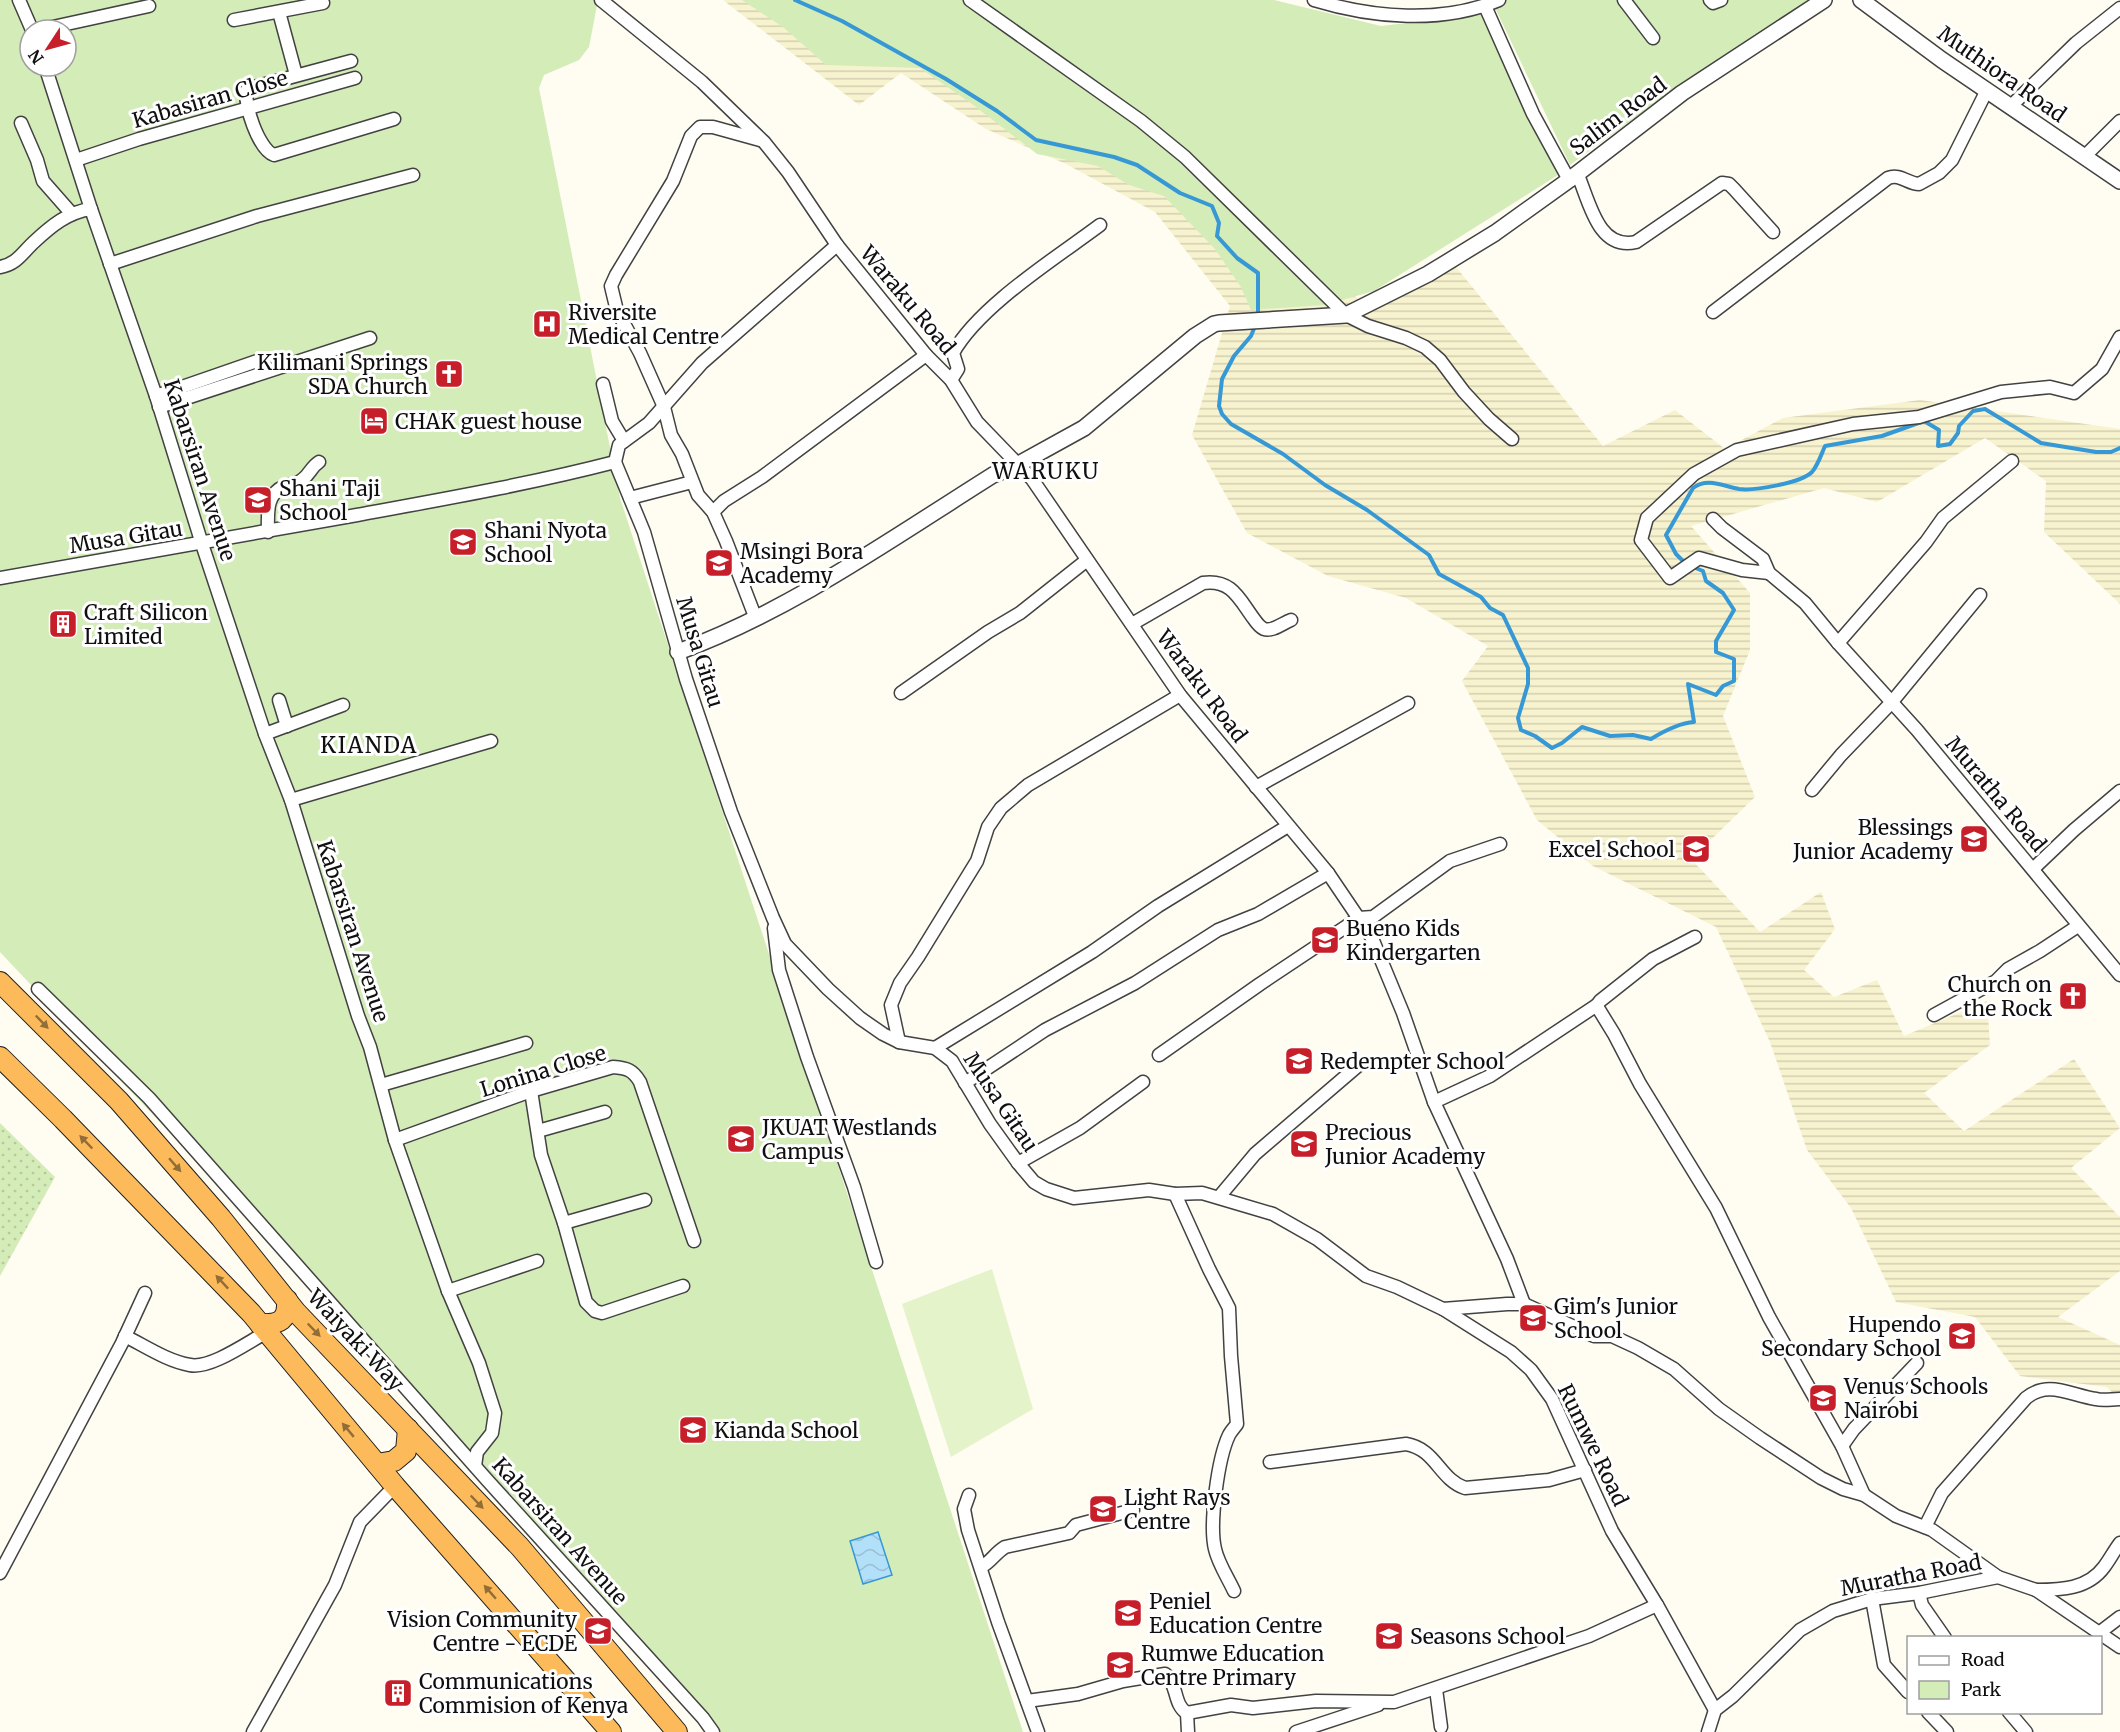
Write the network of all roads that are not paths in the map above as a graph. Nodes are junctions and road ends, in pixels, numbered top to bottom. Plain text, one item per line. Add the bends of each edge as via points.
1 (19, 0) edge
2 (601, 0) edge
3 (970, 0) edge
4 (1314, 0) edge
5 (1499, 0) edge
6 (1624, 0) edge
7 (1710, 0) edge
8 (1721, 0) edge
9 (1824, 0) edge
10 (1861, 0) edge
11 (323, 3) dead end
12 (148, 6) dead end
13 (1485, 6) junction
14 (2120, 8) edge
15 (279, 12) junction
16 (27, 18) edge
17 (234, 20) dead end
18 (78, 21) edge
19 (1653, 38) dead end
20 (351, 61) dead end
21 (296, 75) junction
22 (49, 78) edge
23 (356, 78) dead end
24 (1987, 90) junction
25 (2011, 106) junction
26 (248, 108) junction
27 (394, 118) dead end
28 (2120, 122) edge
29 (21, 123) dead end
30 (764, 142) junction
31 (2084, 157) junction
32 (76, 160) junction
33 (413, 175) dead end
34 (1573, 177) junction
35 (2120, 181) edge
36 (91, 208) junction
37 (72, 214) junction
38 (1100, 225) dead end
39 (1773, 232) dead end
40 (837, 245) junction
41 (110, 264) junction
42 (0, 267) edge
43 (1713, 312) dead end
44 (1346, 315) junction
45 (2120, 337) edge
46 (370, 338) dead end
47 (926, 355) junction
48 (260, 360) dead end
49 (951, 380) junction
50 (603, 384) dead end
51 (158, 402) junction
52 (664, 407) junction
53 (1512, 439) dead end
54 (624, 441) junction
55 (2012, 461) dead end
56 (319, 462) dead end
57 (615, 462) junction
58 (1017, 465) junction
59 (692, 482) junction
60 (630, 498) junction
61 (712, 512) junction
62 (1713, 519) dead end
63 (268, 532) junction
64 (202, 544) junction
65 (1087, 560) junction
66 (1769, 573) junction
67 (0, 578) edge
68 (1980, 595) dead end
69 (756, 619) junction
70 (1291, 620) dead end
71 (1132, 624) junction
72 (1838, 643) junction
73 (678, 652) junction
74 (901, 693) dead end
75 (1180, 695) junction
76 (279, 700) dead end
77 (1408, 703) dead end
78 (1892, 703) junction
79 (343, 705) dead end
80 (287, 726) junction
81 (266, 735) junction
82 (491, 741) dead end
83 (1256, 787) junction
84 (1812, 790) dead end
85 (2120, 791) edge
86 (291, 800) junction
87 (1288, 826) junction
88 (1500, 844) dead end
89 (2033, 869) junction
90 (1328, 873) junction
91 (772, 918) junction
92 (1359, 918) junction
93 (2078, 926) junction
94 (1695, 938) dead end
95 (2120, 975) edge
96 (0, 982) edge
97 (38, 989) dead end
98 (1597, 1005) junction
99 (1934, 1016) dead end
100 (899, 1042) junction
101 (526, 1043) dead end
102 (935, 1048) junction
103 (1160, 1055) dead end
104 (0, 1057) edge
105 (1360, 1064) dead end
106 (1143, 1082) dead end
107 (965, 1083) junction
108 (381, 1085) junction
109 (531, 1091) junction
110 (1434, 1102) junction
111 (605, 1112) dead end
112 (538, 1131) junction
113 (395, 1140) junction
114 (1018, 1163) junction
115 (1202, 1193) joint
116 (1175, 1194) junction
117 (1219, 1197) junction
118 (645, 1200) dead end
119 (564, 1223) junction
120 (694, 1241) dead end
121 (537, 1260) dead end
122 (876, 1262) dead end
123 (683, 1286) dead end
124 (448, 1291) junction
125 (145, 1293) dead end
126 (287, 1300) junction
127 (1524, 1304) junction
128 (1443, 1309) junction
129 (264, 1328) junction
130 (125, 1336) junction
131 (1917, 1363) dead end
132 (2120, 1399) edge
133 (408, 1429) junction
134 (1842, 1446) junction
135 (1270, 1462) dead end
136 (377, 1464) junction
137 (475, 1466) junction
138 (1585, 1470) junction
139 (458, 1482) junction
140 (395, 1485) junction
141 (969, 1495) dead end
142 (1864, 1495) junction
143 (1133, 1510) dead end
144 (1925, 1527) junction
145 (2120, 1543) edge
146 (981, 1567) junction
147 (0, 1573) edge
148 (1998, 1577) junction
149 (2036, 1590) junction
150 (1234, 1592) dead end
151 (1920, 1593) junction
152 (1872, 1599) junction
153 (1657, 1605) junction
154 (2120, 1617) edge
155 (2099, 1633) junction
156 (1944, 1636) edge
157 (2120, 1647) edge
158 (1436, 1689) junction
159 (1907, 1691) edge
160 (1027, 1701) junction
161 (1384, 1703) junction
162 (1715, 1710) junction
163 (1187, 1713) junction
164 (1929, 1714) edge
165 (2010, 1714) edge
166 (1441, 1726) dead end
167 (252, 1732) edge
168 (611, 1732) edge
169 (677, 1732) edge
170 (713, 1732) edge
171 (1038, 1732) edge
172 (1188, 1732) edge
173 (1296, 1732) edge
174 (1708, 1732) edge
175 (1947, 1732) edge
176 (2026, 1732) edge

1 - 16 street
2 - 30 street, Waraku Road via 702,82
3 - 44 street via 1141,121 1185,157
4 - 13 street via 1414,16 1447,15
5 - 13 street
6 - 19 street
7 - 8 street
9 - 34 street, Salim Road via 1682,93
10 - 24 street, Muthiora Road
11 - 15 street
12 - 18 street
13 - 34 street, Salim Road via 1533,114
14 - 25 street
15 - 17 street
15 - 21 street
20 - 21 street
21 - 26 street via 249,88
22 - 32 street, Kabarsiran Avenue
23 - 26 street, Kabasiran Close
24 - 25 street, Muthiora Road
24 - 43 street via 1946,168 1920,184 1897,176 1888,178
25 - 31 street, Muthiora Road
26 - 27 street via 261,144 274,155
26 - 32 street, Kabasiran Close
28 - 31 street
29 - 37 street via 43,181
30 - 40 street, Waraku Road
30 - 52 street via 728,130 700,127 691,136 673,181 611,286 617,311
31 - 35 street, Muthiora Road
32 - 36 street, Kabarsiran Avenue
33 - 41 street via 257,216
34 - 39 street via 1606,233 1616,241 1636,242 1722,183 1729,184
34 - 44 street via 1474,247
36 - 37 street
36 - 41 street, Kabarsiran Avenue
37 - 42 street via 59,220 15,262
38 - 49 street via 1001,300 962,338 953,353 958,369
40 - 47 street, Waraku Road
40 - 52 street via 702,363
41 - 51 street, Kabarsiran Avenue
44 - 53 street via 1425,347
44 - 58 street via 1214,324 1084,428
45 - 66 street via 2102,369 2074,393 2050,387 2001,392 1919,417 1853,424 1737,450 1694,474 1647,518 1641,540 1670,578 1699,558
46 - 51 street
47 - 49 street, Waraku Road
47 - 61 street
48 - 51 street
49 - 58 street, Waraku Road via 977,422
50 - 54 street via 612,421
51 - 64 street, Kabarsiran Avenue
52 - 54 street
52 - 59 street via 671,435
54 - 57 street via 619,445
55 - 72 street via 1943,518
56 - 63 street via 303,480 284,486 272,496
57 - 60 street, Musa Gitau
57 - 63 street, Musa Gitau via 550,479
58 - 65 street, Waraku Road via 1032,478
58 - 69 street via 993,475 858,562
59 - 60 street
59 - 61 street
60 - 73 street, Musa Gitau via 644,532
61 - 69 street
62 - 66 street, Muratha Road via 1763,559
63 - 64 street, Musa Gitau
64 - 67 street, Musa Gitau
64 - 81 street, Kabarsiran Avenue
65 - 71 street, Waraku Road
65 - 74 street via 1020,613
66 - 72 street, Muratha Road via 1805,603
68 - 78 street
69 - 73 street
70 - 71 street via 1264,629 1231,588 1214,582 1203,583
71 - 75 street, Waraku Road
72 - 78 street, Muratha Road
73 - 91 street, Musa Gitau
75 - 83 street, Waraku Road
75 - 100 street via 1028,785 1001,808 988,826 977,861 900,983 891,1005
76 - 80 street
77 - 83 street
78 - 84 street
78 - 89 street, Muratha Road
79 - 80 street
80 - 81 street
81 - 86 street, Kabarsiran Avenue
82 - 86 street
83 - 87 street, Waraku Road
85 - 89 street
86 - 108 street, Kabarsiran Avenue
87 - 90 street, Waraku Road
87 - 102 street
88 - 92 street via 1450,861 1373,917
89 - 93 street, Muratha Road
90 - 92 street, Waraku Road
90 - 107 street via 1258,914 1218,930 1135,983 1045,1030
91 - 100 street, Musa Gitau via 785,944 820,980 860,1018
91 - 122 street via 779,970
92 - 103 street
92 - 110 street, Waraku Road via 1372,938 1403,1013
93 - 95 street, Muratha Road
93 - 99 street via 2008,969 1996,981
94 - 98 street via 1653,959
96 -> 126 highway, Waiyaki Way via 119,1101
97 - 137 street via 149,1098
98 - 110 street via 1490,1076
98 - 134 street via 1716,1208 1772,1323
100 - 102 street, Musa Gitau
101 - 108 street
102 - 107 street, Musa Gitau via 951,1061
129 -> 104 highway
105 - 117 street via 1255,1154
106 - 114 street via 1080,1128
107 - 114 street, Musa Gitau
108 - 113 street, Kabarsiran Avenue
109 - 112 street
109 - 113 street, Lonina Close
109 - 120 street, Lonina Close via 613,1067 635,1074
110 - 127 street, Waraku Road
111 - 112 street
112 - 119 street via 541,1155
113 - 124 street, Kabarsiran Avenue
114 - 116 street, Musa Gitau via 1040,1186 1074,1198 1149,1190
115 - 116 street, Musa Gitau
115 - 117 street, Rumwe Road
116 - 150 street via 1229,1308 1237,1424 1229,1434 1221,1461 1213,1531 1215,1549
117 - 128 street, Rumwe Road via 1273,1214 1317,1239 1365,1275
118 - 119 street
119 - 123 street via 586,1302 595,1311 612,1311
121 - 124 street
124 - 137 street, Kabarsiran Avenue via 495,1413 492,1433 477,1452
125 - 130 street
126 - 129 highway via 283,1319
126 -> 133 highway, Waiyaki Way
127 - 128 street
127 - 142 street via 1594,1336 1612,1336 1638,1348 1674,1369 1719,1409 1821,1478
128 - 138 street, Rumwe Road via 1511,1352 1531,1370 1552,1398
129 - 130 street via 225,1355 192,1366
136 -> 129 highway
130 - 147 street
131 - 134 street
132 - 144 street via 2099,1400 2049,1388 2036,1390 1942,1493
133 - 136 highway via 406,1451 394,1461
133 - 139 highway, Waiyaki Way
134 - 142 street
135 - 138 street via 1406,1444 1425,1451 1453,1484 1465,1488 1549,1480
136 - 140 highway
137 - 139 street
137 - 170 street, Kabarsiran Avenue
138 - 153 street, Rumwe Road via 1612,1531
139 -> 169 highway, Waiyaki Way via 520,1547
140 - 167 street via 360,1522 335,1585
168 -> 140 highway
141 - 146 street via 964,1509
142 - 144 street via 1896,1516
143 - 146 street via 1076,1525 1069,1533 1005,1547
144 - 148 street
145 - 149 street via 2089,1582
146 - 160 street
148 - 149 street, Muratha Road
148 - 151 street, Muratha Road
149 - 155 street, Muratha Road
151 - 152 street, Muratha Road
151 - 156 street via 1922,1605
152 - 159 street via 1884,1665
152 - 162 street, Muratha Road via 1833,1611 1800,1630
153 - 158 street via 1589,1636
153 - 162 street, Rumwe Road
154 - 155 street
155 - 157 street, Muratha Road
158 - 161 street
158 - 166 street
160 - 163 street via 1165,1674 1181,1710
160 - 171 street
161 - 163 street via 1316,1701
161 - 173 street
162 - 174 street
163 - 172 street
164 - 175 street
165 - 176 street

